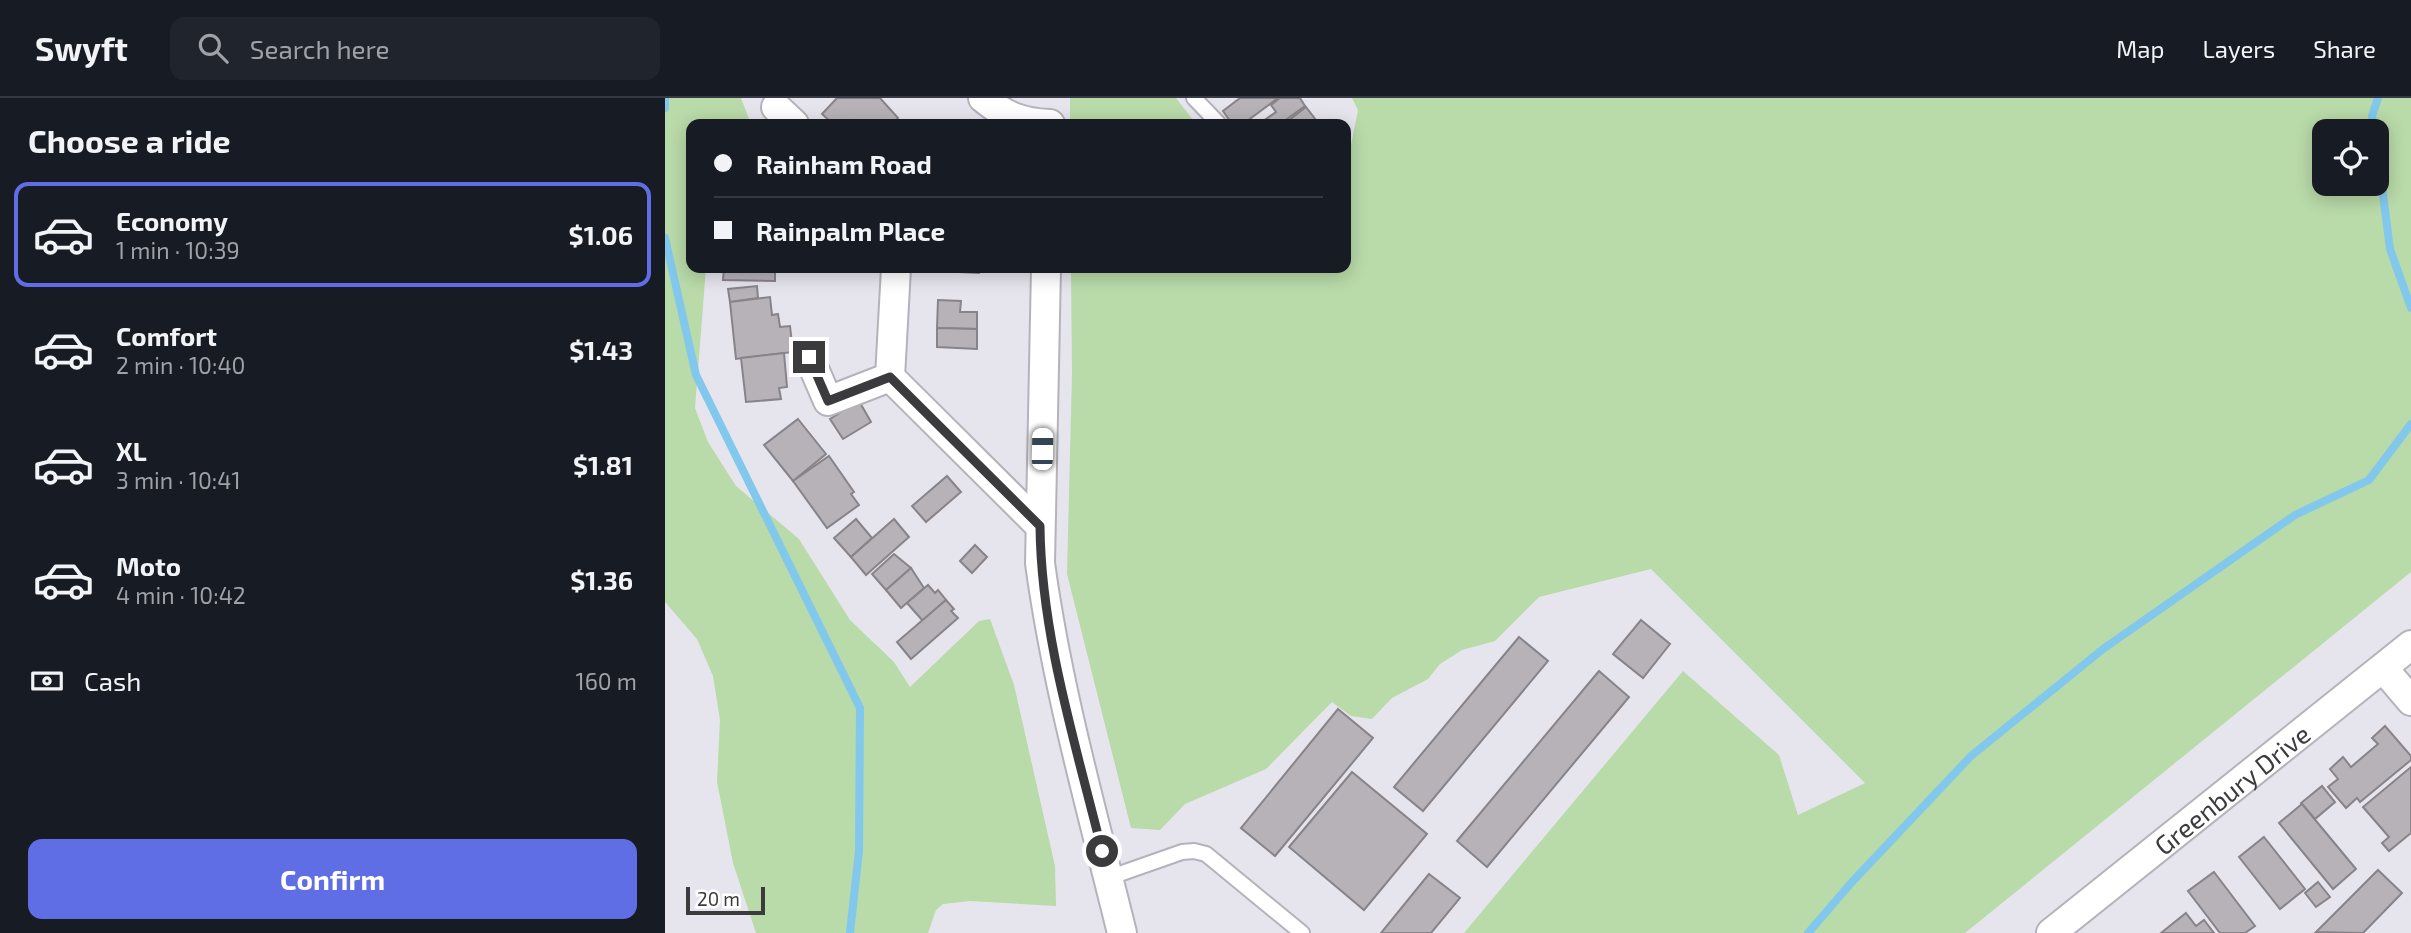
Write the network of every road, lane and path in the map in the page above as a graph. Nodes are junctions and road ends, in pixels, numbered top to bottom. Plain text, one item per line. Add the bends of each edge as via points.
1 (983, 98) edge
2 (1051, 98) edge
3 (1194, 98) edge
4 (1018, 119) edge
5 (1050, 119) edge
6 (1214, 119) edge
7 (896, 273) edge
8 (1046, 273) edge
9 (809, 357) dead end
10 (890, 377) junction
11 (1040, 526) junction
12 (2411, 645) edge
13 (2383, 668) junction
14 (2411, 701) edge
15 (1108, 878) junction
16 (1122, 933) edge
17 (1302, 933) edge
18 (2050, 933) edge

1 - 4 street
2 - 5 street
3 - 6 lane
7 - 10 street
8 - 11 street
9 - 10 street via 828,401
10 - 11 street
11 - 15 street via 1046,607
12 - 13 street, Greenbury Drive
13 - 14 street
13 - 18 street, Greenbury Drive
15 - 16 street
15 - 17 lane via 1182,852 1206,854

